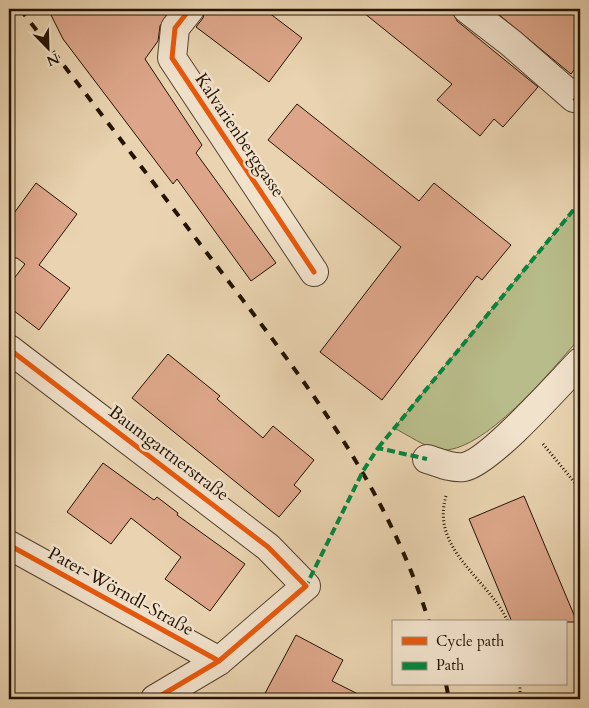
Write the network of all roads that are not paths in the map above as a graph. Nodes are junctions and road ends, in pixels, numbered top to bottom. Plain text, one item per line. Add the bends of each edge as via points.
1 (190, 9) edge
2 (466, 9) edge
3 (580, 91) edge
4 (314, 272) dead end
5 (9, 349) edge
6 (580, 362) edge
7 (427, 459) dead end
8 (9, 545) edge
9 (219, 661) junction
10 (155, 699) edge

1 - 4 street, Kalvarienberggasse via 175,28 172,58
2 - 3 street via 574,98
5 - 9 street, Baumgartnerstraße via 268,547 306,586
6 - 7 street via 524,421 476,462 454,467
8 - 9 street, Pater-Wörndl-Straße
9 - 10 street

